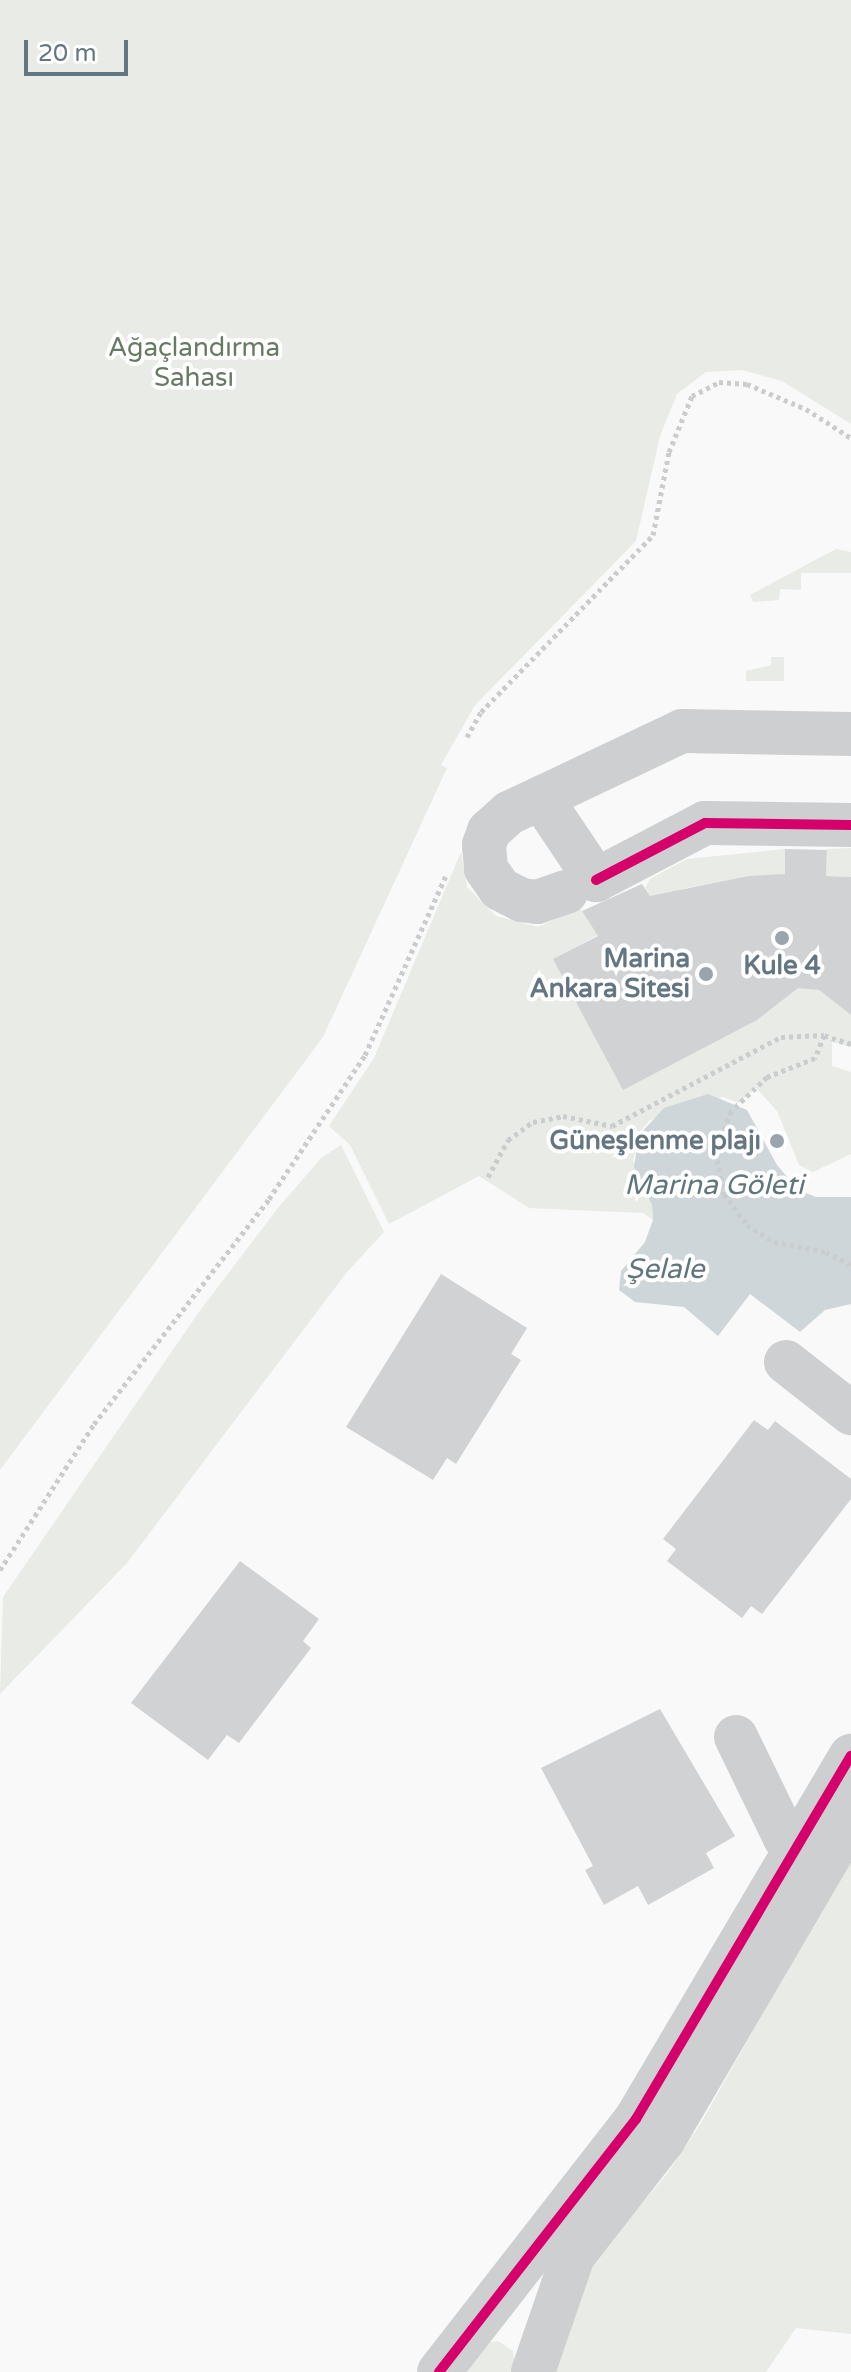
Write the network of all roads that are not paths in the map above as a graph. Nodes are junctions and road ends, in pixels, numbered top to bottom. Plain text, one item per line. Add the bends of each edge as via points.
1 (851, 734) edge
2 (541, 798) junction
3 (851, 825) edge
4 (581, 886) junction
5 (851, 1388) edge
6 (851, 1413) edge
7 (736, 1737) dead end
8 (851, 1756) edge
9 (851, 1819) edge
10 (811, 1858) junction
11 (470, 2332) junction
12 (534, 2368) edge
13 (439, 2372) edge

1 - 2 street via 682,731
2 - 4 street
2 - 4 street via 509,813 489,831 486,869 500,889 522,900 537,902
3 - 4 street via 705,823
5 - 6 street via 786,1362
7 - 10 street via 778,1827
8 - 10 street
9 - 10 street
10 - 11 street via 636,2119
10 - 12 street via 718,2051 664,2139 573,2256
11 - 12 street via 483,2326 511,2331 522,2339
11 - 13 street

